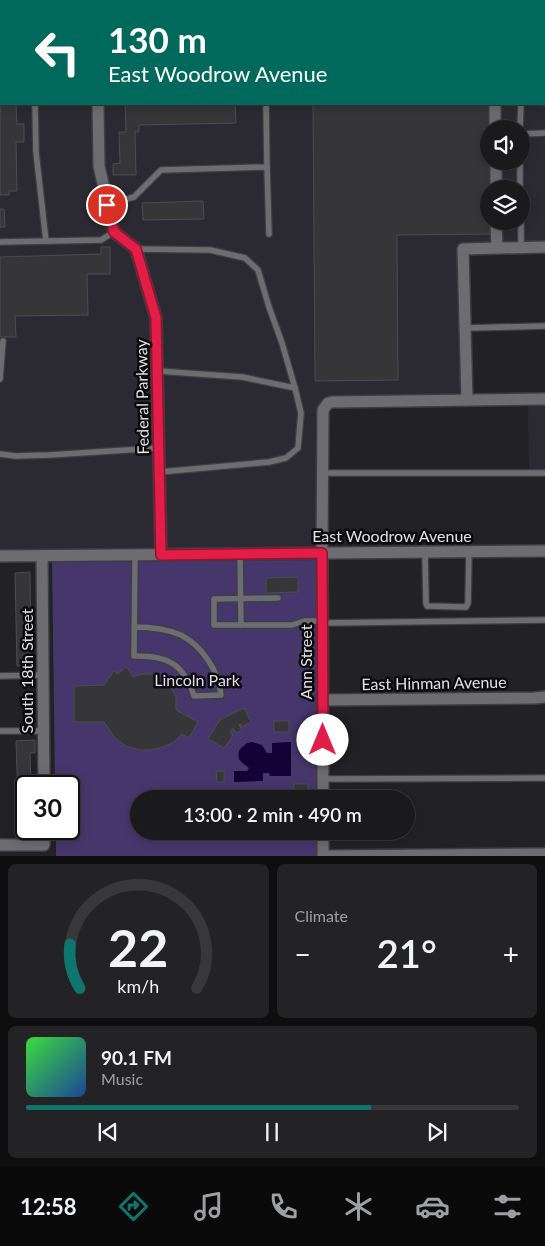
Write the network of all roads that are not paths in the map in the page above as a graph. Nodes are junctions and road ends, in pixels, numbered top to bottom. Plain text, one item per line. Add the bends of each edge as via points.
1 (35, 105) edge
2 (98, 105) edge
3 (266, 105) edge
4 (495, 105) edge
5 (521, 105) edge
6 (495, 120) edge
7 (520, 120) edge
8 (530, 134) edge
9 (545, 134) edge
10 (267, 167) junction
11 (107, 205) junction
12 (496, 230) edge
13 (520, 230) edge
14 (114, 232) junction
15 (269, 234) dead end
16 (46, 241) junction
17 (0, 242) edge
18 (545, 247) edge
19 (497, 248) junction
20 (520, 248) junction
21 (136, 249) junction
22 (545, 326) edge
23 (465, 328) junction
24 (3, 341) dead end
25 (158, 371) junction
26 (0, 379) edge
27 (295, 388) junction
28 (545, 399) edge
29 (467, 400) junction
30 (159, 448) junction
31 (0, 454) edge
32 (160, 472) junction
33 (323, 473) junction
34 (545, 473) edge
35 (470, 551) junction
36 (545, 551) edge
37 (425, 552) junction
38 (322, 553) junction
39 (240, 554) junction
40 (134, 555) junction
41 (161, 555) junction
42 (0, 556) edge
43 (42, 556) junction
44 (278, 598) dead end
45 (240, 599) junction
46 (545, 620) edge
47 (322, 622) junction
48 (241, 625) junction
49 (134, 627) junction
50 (43, 675) junction
51 (0, 676) edge
52 (545, 697) edge
53 (323, 700) junction
54 (0, 731) edge
55 (43, 731) junction
56 (44, 775) edge
57 (545, 778) edge
58 (323, 780) junction
59 (323, 790) edge
60 (44, 840) edge
61 (323, 840) edge
62 (0, 845) edge
63 (545, 854) edge
64 (323, 856) edge

1 - 16 lane via 36,152
2 - 11 street via 99,166
3 - 10 lane
4 - 6 street
5 - 7 lane
8 - 9 lane
10 - 11 lane via 161,170 134,197
10 - 15 lane
11 - 14 street
12 - 19 street
13 - 20 lane
14 - 16 lane via 101,240
14 - 21 street
16 - 17 lane
18 - 20 street
19 - 20 street
19 - 23 street via 463,249
21 - 25 street, Federal Parkway via 156,318
21 - 27 lane via 210,250 245,258 258,270
22 - 23 lane
23 - 29 street
24 - 26 lane
25 - 27 lane via 242,377
25 - 30 street, Federal Parkway
27 - 32 lane via 301,413 298,448 286,458
28 - 29 street
29 - 33 street, Ann Street via 332,402 324,410
30 - 31 lane via 49,455
30 - 32 street, Federal Parkway
32 - 41 street, Federal Parkway
33 - 34 lane
33 - 38 street, Ann Street
35 - 36 street, East Woodrow Avenue
35 - 37 street, East Woodrow Avenue
35 - 37 lane via 466,607 427,606
37 - 38 street, East Woodrow Avenue
38 - 39 street, East Woodrow Avenue
38 - 47 street, Ann Street
39 - 41 street, East Woodrow Avenue
39 - 45 lane
40 - 41 street, East Woodrow Avenue
40 - 43 street, East Woodrow Avenue
40 - 49 lane
42 - 43 street, East Woodrow Avenue
43 - 50 street, South 18th Street
44 - 45 lane
45 - 48 lane
45 - 48 lane via 214,599 214,625
46 - 47 lane
47 - 48 lane
47 - 53 street, Ann Street
49 - 49 lane via 134,656 156,657 174,663 189,681 194,696 221,695 219,682 208,660 191,642 180,635 155,628
50 - 51 lane
50 - 55 street, South 18th Street
52 - 53 street, East Hinman Avenue
53 - 58 street, Ann Street
54 - 55 lane
55 - 56 street, South 18th Street
57 - 58 lane
58 - 59 street, Ann Street
60 - 62 street via 44,845
61 - 64 street
63 - 64 street

